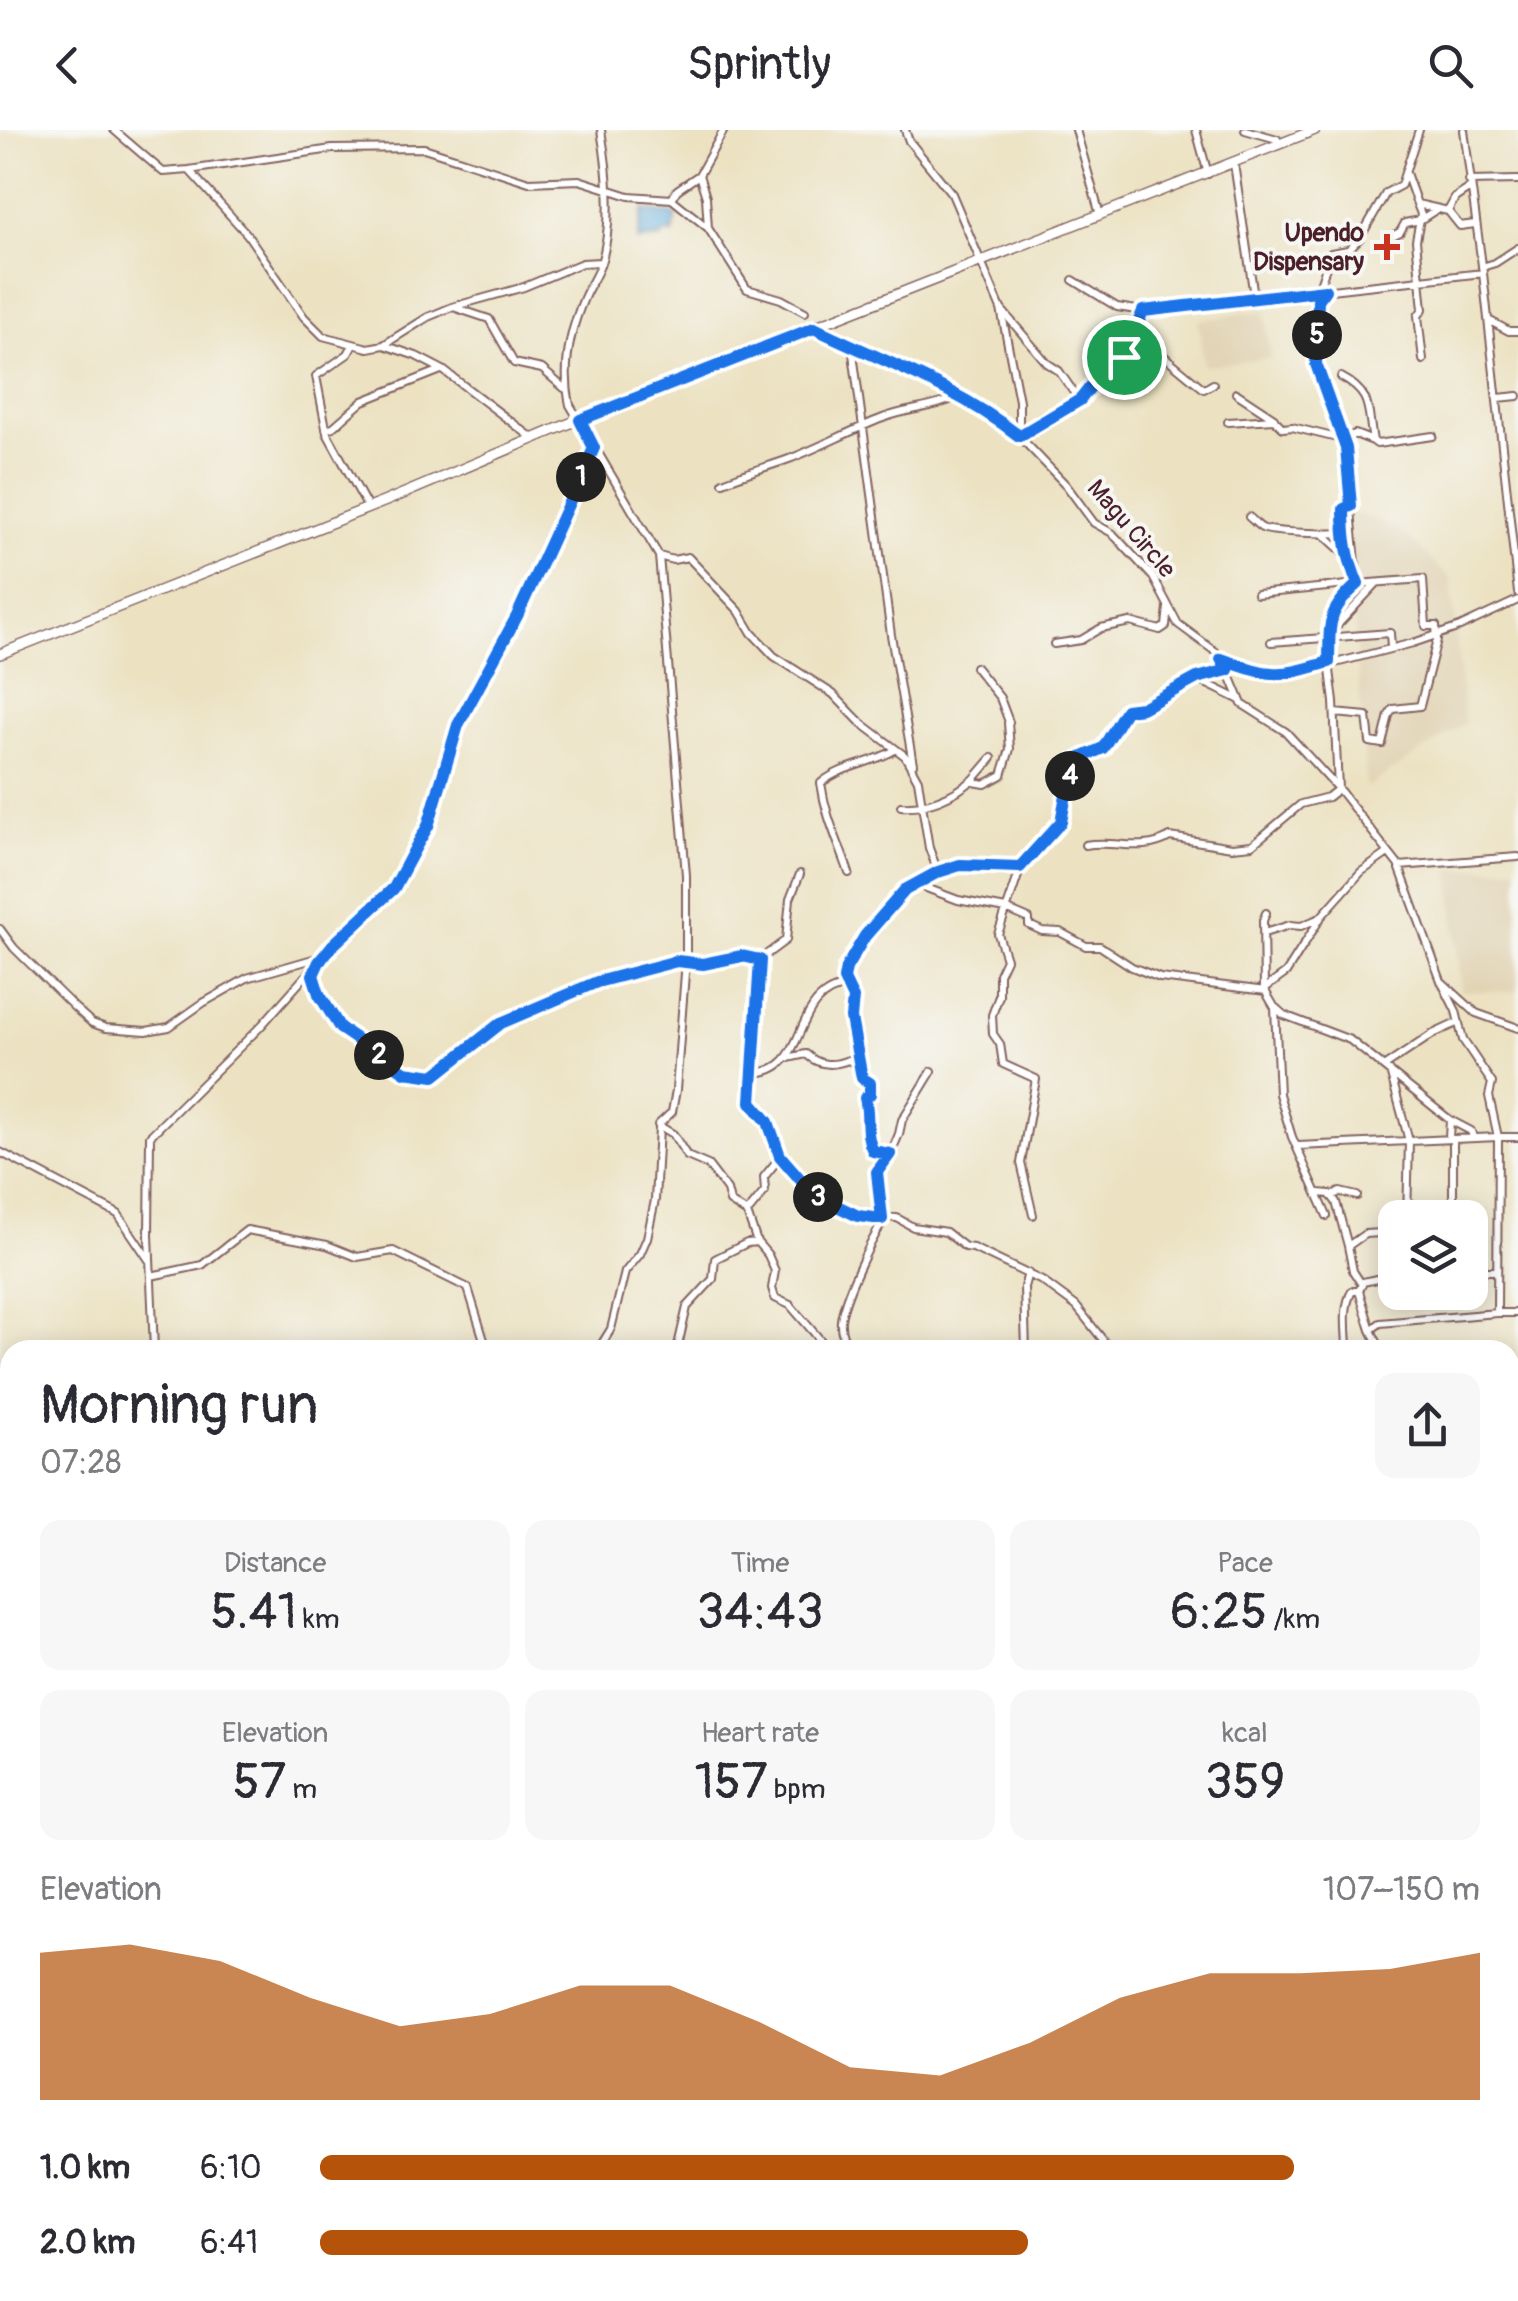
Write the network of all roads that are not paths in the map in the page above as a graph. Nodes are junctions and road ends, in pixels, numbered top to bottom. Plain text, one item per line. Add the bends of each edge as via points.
1 (114, 130) edge
2 (601, 130) edge
3 (724, 130) edge
4 (1076, 130) edge
5 (1196, 130) edge
6 (1245, 130) edge
7 (1316, 130) edge
8 (1419, 130) edge
9 (1464, 130) edge
10 (908, 131) edge
11 (1276, 138) edge
12 (1234, 164) junction
13 (189, 170) junction
14 (1406, 172) junction
15 (1208, 174) junction
16 (699, 175) junction
17 (1518, 180) edge
18 (1469, 185) junction
19 (607, 190) junction
20 (672, 199) junction
21 (1418, 204) junction
22 (1435, 210) junction
23 (1448, 211) junction
24 (1100, 214) junction
25 (1420, 220) junction
26 (1476, 224) junction
27 (708, 228) junction
28 (1392, 236) dead end
29 (1518, 248) edge
30 (601, 262) junction
31 (980, 262) junction
32 (1483, 270) junction
33 (1073, 280) dead end
34 (1421, 280) junction
35 (1322, 290) junction
36 (1254, 297) junction
37 (452, 306) junction
38 (1001, 309) junction
39 (1143, 311) junction
40 (805, 312) dead end
41 (1489, 320) junction
42 (814, 328) junction
43 (1518, 330) edge
44 (353, 344) junction
45 (384, 345) junction
46 (852, 346) junction
47 (1124, 357) junction
48 (1423, 360) dead end
49 (442, 370) junction
50 (1341, 378) dead end
51 (1214, 384) dead end
52 (567, 392) junction
53 (1236, 393) dead end
54 (959, 395) junction
55 (1518, 396) edge
56 (1498, 398) junction
57 (1080, 400) junction
58 (1274, 419) junction
59 (580, 420) junction
60 (1228, 422) dead end
61 (864, 427) junction
62 (326, 429) junction
63 (1019, 436) junction
64 (1432, 436) dead end
65 (534, 439) junction
66 (1341, 439) junction
67 (1374, 441) junction
68 (594, 448) junction
69 (723, 482) dead end
70 (1351, 506) junction
71 (368, 508) junction
72 (1249, 517) dead end
73 (1344, 532) junction
74 (1324, 535) junction
75 (1346, 555) junction
76 (659, 556) junction
77 (1377, 583) junction
78 (1358, 584) junction
79 (1257, 594) dead end
80 (1518, 596) edge
81 (1169, 606) junction
82 (1436, 633) junction
83 (1330, 636) junction
84 (1271, 642) dead end
85 (1054, 644) dead end
86 (1392, 647) junction
87 (0, 654) edge
88 (1221, 659) junction
89 (1329, 662) junction
90 (975, 668) dead end
91 (1228, 670) junction
92 (1197, 678) junction
93 (1241, 700) junction
94 (1335, 713) junction
95 (895, 750) junction
96 (992, 758) dead end
97 (914, 770) junction
98 (974, 779) junction
99 (1338, 789) junction
100 (901, 806) dead end
101 (922, 806) junction
102 (1085, 845) dead end
103 (1388, 853) junction
104 (1518, 856) edge
105 (1399, 866) junction
106 (1020, 867) junction
107 (938, 872) junction
108 (849, 873) dead end
109 (800, 874) dead end
110 (915, 885) junction
111 (1006, 909) junction
112 (1266, 913) dead end
113 (1320, 918) junction
114 (0, 929) edge
115 (1264, 933) junction
116 (328, 952) junction
117 (686, 960) junction
118 (760, 960) junction
119 (319, 962) junction
120 (1442, 981) junction
121 (848, 986) junction
122 (1265, 990) junction
123 (1274, 1008) junction
124 (1459, 1022) junction
125 (1518, 1028) edge
126 (788, 1058) junction
127 (859, 1065) junction
128 (1388, 1068) junction
129 (932, 1071) dead end
130 (752, 1073) junction
131 (1450, 1120) junction
132 (660, 1128) junction
133 (1473, 1137) junction
134 (1498, 1137) junction
135 (1518, 1137) edge
136 (1451, 1138) junction
137 (1409, 1141) junction
138 (1298, 1146) junction
139 (0, 1152) edge
140 (890, 1154) junction
141 (780, 1156) junction
142 (1319, 1194) junction
143 (1332, 1196) junction
144 (1357, 1196) dead end
145 (1408, 1200) edge
146 (1453, 1200) edge
147 (747, 1213) junction
148 (1033, 1215) dead end
149 (1327, 1216) dead end
150 (882, 1219) junction
151 (1378, 1233) edge
152 (757, 1242) junction
153 (1348, 1246) junction
154 (150, 1263) junction
155 (1488, 1271) edge
156 (1495, 1271) junction
157 (1028, 1274) junction
158 (151, 1276) junction
159 (1378, 1278) edge
160 (1360, 1288) junction
161 (1497, 1313) junction
162 (1518, 1313) edge
163 (1371, 1330) junction
164 (154, 1340) edge
165 (484, 1340) edge
166 (605, 1340) edge
167 (679, 1340) edge
168 (820, 1340) edge
169 (844, 1340) edge
170 (1026, 1340) edge
171 (1103, 1340) edge
172 (1346, 1340) edge
173 (1376, 1340) edge

1 - 13 street via 163,172
2 - 19 street
3 - 16 street
4 - 24 street
5 - 15 street
6 - 11 street
7 - 11 main road
8 - 14 street
9 - 18 street
10 - 31 street via 952,194
11 - 12 main road
12 - 15 main road
12 - 36 street
13 - 19 street via 332,149 424,148 529,182 579,180
13 - 44 street via 246,234 304,317 323,336
14 - 21 street
14 - 35 street via 1360,238 1348,250 1330,253
15 - 24 main road
16 - 20 street
16 - 27 street
17 - 18 street
18 - 23 street
18 - 26 street
19 - 20 street
19 - 30 street
20 - 27 street
21 - 22 street
21 - 25 street
22 - 23 street
22 - 25 street
23 - 26 street via 1460,226
24 - 31 main road
25 - 28 street
25 - 34 street
26 - 32 street
27 - 40 street via 747,289
29 - 32 street
30 - 37 street
30 - 52 street via 575,325
31 - 38 street
31 - 42 main road
32 - 34 street
32 - 41 street
33 - 39 street via 1117,307
34 - 35 street
34 - 48 street
35 - 36 street
35 - 66 street via 1316,364
36 - 39 street
37 - 45 street
37 - 52 street via 490,320 514,363 542,369
38 - 57 street
38 - 63 street
39 - 47 street
41 - 43 street
41 - 56 street
42 - 46 street, Magu Circle
42 - 59 main road
44 - 45 street
44 - 62 street via 316,376
45 - 49 street
46 - 54 street, Magu Circle
46 - 61 street
47 - 51 street via 1164,356 1204,390
47 - 57 street
49 - 62 street via 363,401
49 - 65 street
50 - 67 street via 1363,392
52 - 59 street
53 - 58 street
54 - 61 street
54 - 63 street, Magu Circle
55 - 56 street
56 - 80 street
57 - 63 street
58 - 60 street
58 - 66 street via 1283,428
59 - 65 main road
59 - 68 street
61 - 69 street
61 - 97 street
62 - 71 street
63 - 81 street, Magu Circle via 1094,523 1153,577
64 - 67 street
65 - 71 main road
66 - 67 street via 1355,434
66 - 70 street
68 - 76 street
68 - 116 street via 510,631 458,725 428,826 394,888
70 - 73 street via 1344,509
70 - 78 street
71 - 87 main road
72 - 74 street via 1270,530
73 - 74 street
73 - 75 street
74 - 75 street
75 - 78 street
76 - 95 street via 688,557 774,656 833,694
76 - 117 street via 686,875
77 - 78 street
77 - 82 street via 1423,579 1426,626 1436,626
77 - 83 street
78 - 79 street
78 - 83 street via 1338,602
80 - 82 street
81 - 85 street via 1160,630 1130,622
81 - 88 street, Magu Circle via 1178,624
82 - 86 street
82 - 94 street via 1420,706 1388,714 1382,744 1370,742 1367,716
83 - 84 street
83 - 86 street via 1390,633
83 - 89 street
86 - 89 street
88 - 89 street via 1285,676
88 - 91 street, Magu Circle
89 - 94 street
90 - 98 street via 1000,698 1010,748 1002,776 984,784
91 - 92 street
91 - 93 street, Magu Circle
92 - 93 street
92 - 106 street via 1126,710 1103,748 1072,762 1061,822
93 - 99 street via 1286,732
94 - 99 street
95 - 97 street
95 - 108 street via 821,783 828,824
96 - 98 street
97 - 101 street
98 - 101 street
99 - 102 street via 1292,810 1252,845 1170,836 1128,848
99 - 103 street
100 - 101 street
101 - 107 street
103 - 105 street
103 - 113 street
104 - 105 street
105 - 120 street
106 - 107 street via 960,865
106 - 111 street
107 - 110 street
109 - 118 street via 786,940
110 - 111 street
110 - 121 street via 865,936 846,968
111 - 122 street via 1029,919 1033,928 1100,946 1160,978
111 - 148 street via 998,934 1006,959 998,974 993,1034 1002,1064 1036,1079 1021,1148
112 - 115 street
113 - 115 street
113 - 122 street via 1286,973
114 - 116 street via 92,1023 146,1031 169,1027 248,978
115 - 122 street
116 - 119 street
117 - 118 street
117 - 119 street via 546,1001 494,1027 434,1076 405,1072 340,1028 319,994 313,975
117 - 132 street via 676,1090
118 - 130 street
119 - 154 street via 150,1136
120 - 124 street
120 - 125 street via 1476,1012
121 - 126 street via 831,988 813,1002
121 - 127 street
122 - 123 street
123 - 128 street via 1350,1040
123 - 138 street via 1279,1094
124 - 128 street
124 - 134 street via 1463,1040 1492,1083
126 - 127 street via 806,1054 814,1062
126 - 130 street via 770,1072
127 - 140 street via 870,1083 870,1145
128 - 131 street
128 - 137 street
129 - 140 street
130 - 141 street via 751,1102 768,1122
131 - 133 street
131 - 136 street
132 - 147 street via 673,1134 687,1156 708,1165 730,1202
132 - 166 street via 647,1238 624,1272
133 - 134 street
133 - 136 street
134 - 135 street
134 - 156 street
136 - 137 street
136 - 146 street
137 - 138 street
137 - 145 street
138 - 142 street
139 - 154 street via 118,1214
140 - 150 street via 877,1172
141 - 147 street
141 - 150 street via 814,1195 858,1216
142 - 143 street
142 - 149 street
143 - 144 street
143 - 153 street
147 - 152 street
150 - 157 street via 946,1232 964,1248
150 - 169 street via 842,1315
151 - 153 street
152 - 167 street via 715,1259 713,1279 687,1307
152 - 168 street via 774,1271 775,1298 790,1305
153 - 160 street
154 - 158 street
155 - 156 street
156 - 161 street
157 - 170 street
157 - 171 street via 1076,1306
158 - 164 street
158 - 165 street via 202,1265 247,1230 357,1257 393,1251 468,1288
159 - 160 street
160 - 163 street
160 - 172 street via 1348,1296
161 - 162 street
161 - 163 street via 1380,1323
163 - 173 street

